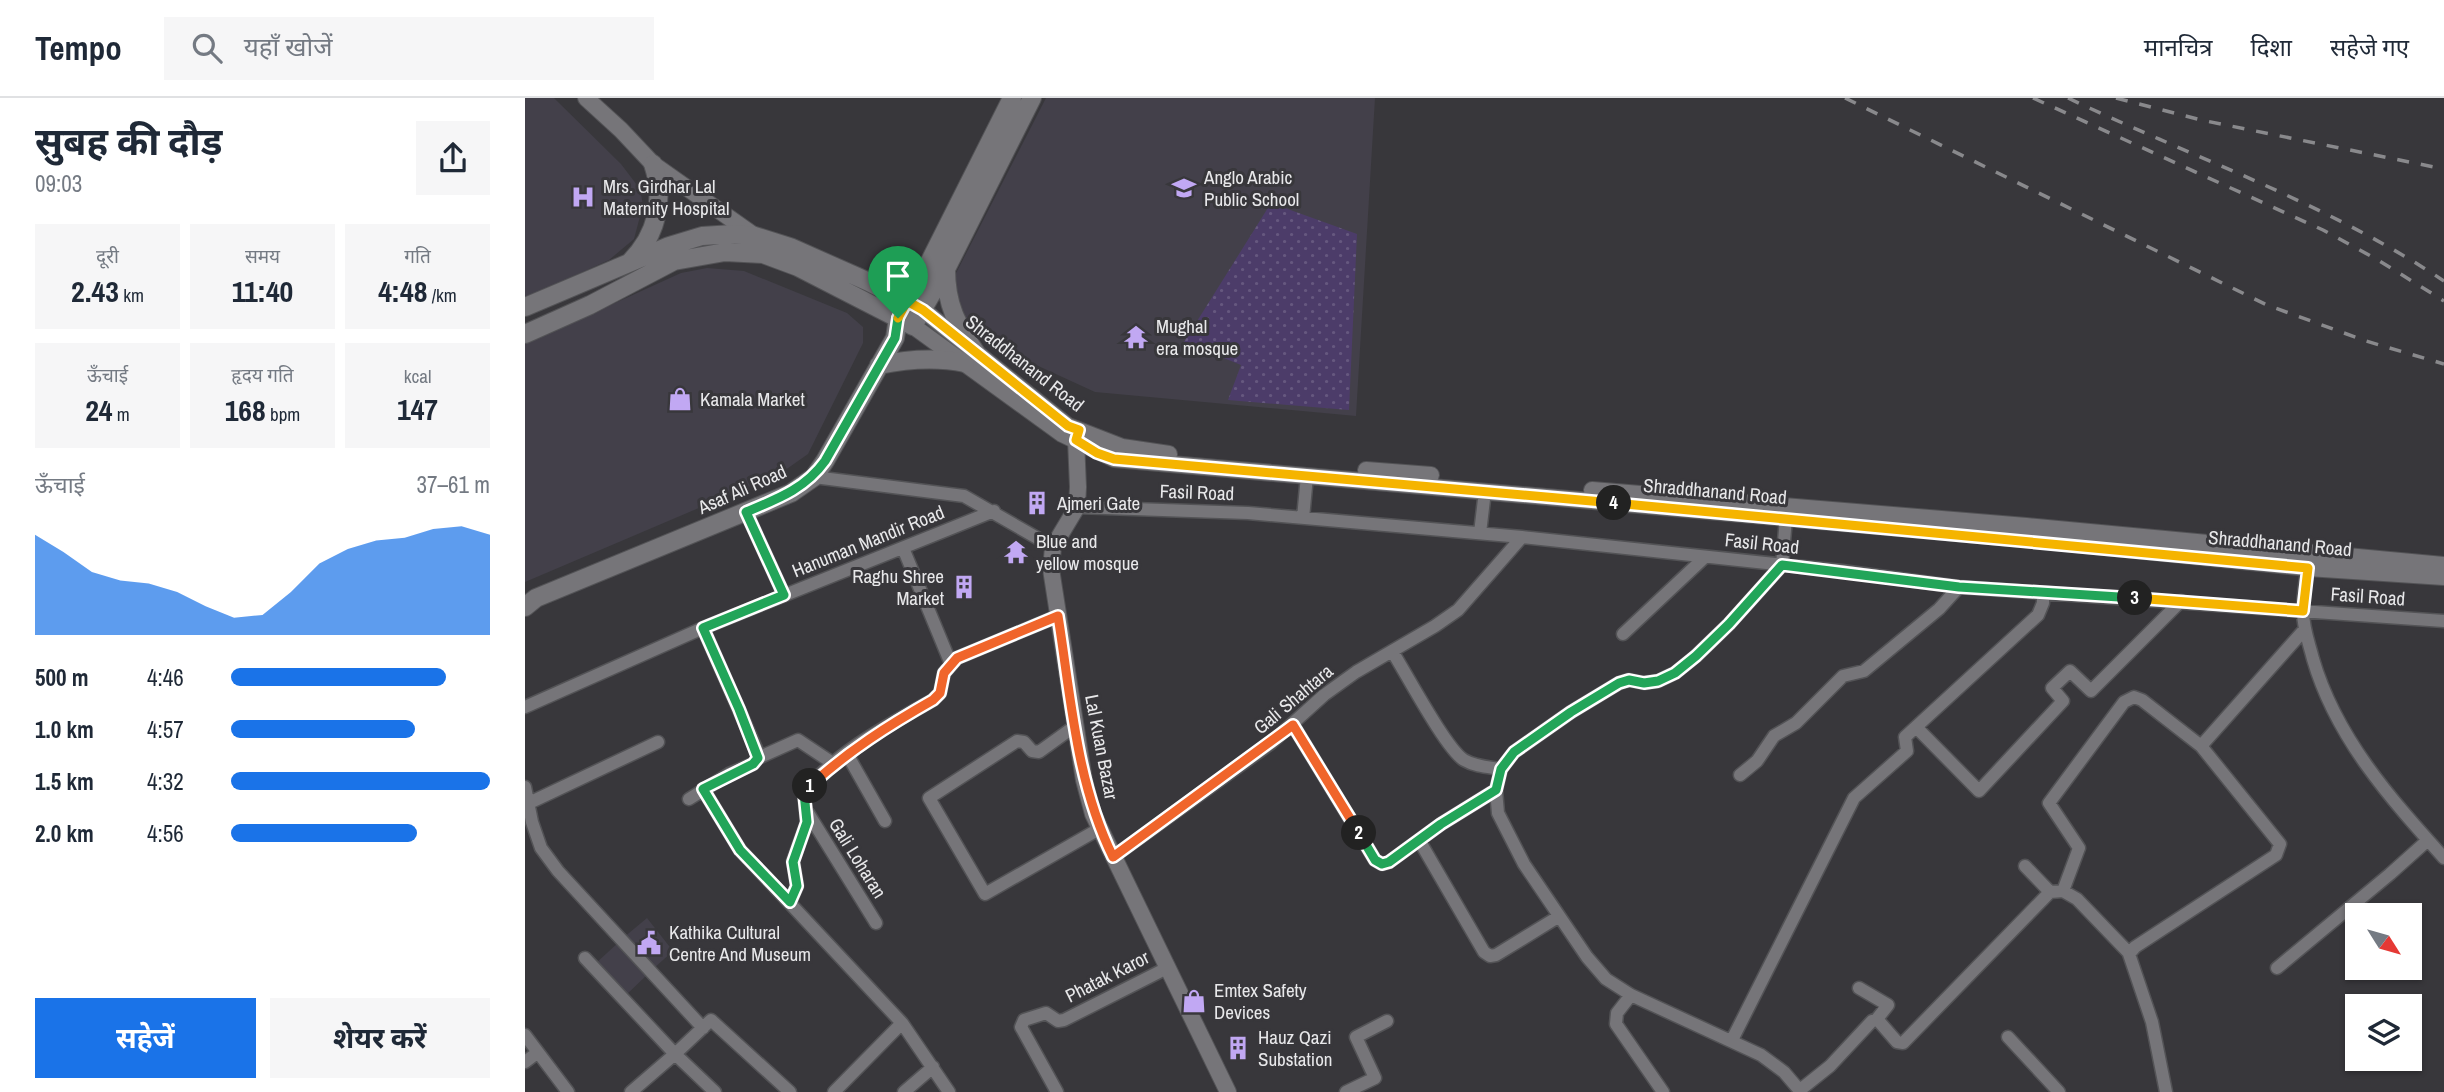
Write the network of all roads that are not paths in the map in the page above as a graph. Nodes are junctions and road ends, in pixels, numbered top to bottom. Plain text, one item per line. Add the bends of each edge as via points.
1 (586, 98) edge
2 (1012, 98) edge
3 (1032, 98) edge
4 (653, 164) junction
5 (755, 236) junction
6 (628, 264) junction
7 (938, 266) junction
8 (869, 282) junction
9 (915, 305) junction
10 (525, 307) edge
11 (906, 322) junction
12 (525, 334) edge
13 (970, 358) junction
14 (879, 365) junction
15 (1078, 435) junction
16 (1307, 476) junction
17 (814, 477) junction
18 (1485, 491) junction
19 (1077, 507) junction
20 (994, 511) junction
21 (746, 512) junction
22 (1303, 518) junction
23 (1786, 518) junction
24 (1480, 533) junction
25 (1522, 537) junction
26 (2112, 541) junction
27 (1053, 547) junction
28 (903, 548) junction
29 (1705, 557) junction
30 (2309, 560) junction
31 (1782, 565) junction
32 (2444, 565) edge
33 (2444, 577) edge
34 (1959, 587) junction
35 (2043, 593) junction
36 (784, 595) junction
37 (529, 601) edge
38 (2181, 601) junction
39 (2303, 611) junction
40 (1058, 616) junction
41 (2444, 621) edge
42 (703, 628) junction
43 (2305, 629) junction
44 (1623, 634) dead end
45 (1392, 651) junction
46 (951, 664) junction
47 (525, 707) edge
48 (1293, 725) junction
49 (1075, 726) junction
50 (1916, 727) junction
51 (658, 742) dead end
52 (2201, 746) junction
53 (847, 754) junction
54 (758, 758) junction
55 (834, 764) junction
56 (1501, 769) junction
57 (1740, 775) dead end
58 (525, 788) edge
59 (703, 789) junction
60 (1496, 790) junction
61 (689, 799) dead end
62 (529, 803) junction
63 (807, 813) junction
64 (885, 821) dead end
65 (1099, 830) junction
66 (1419, 840) junction
67 (2428, 840) junction
68 (1113, 857) junction
69 (2444, 858) edge
70 (2025, 866) dead end
71 (2057, 892) junction
72 (790, 902) junction
73 (1558, 917) junction
74 (876, 923) dead end
75 (2129, 953) junction
76 (585, 958) dead end
77 (1167, 968) junction
78 (2277, 968) dead end
79 (1859, 988) dead end
80 (1631, 995) junction
81 (1877, 1019) junction
82 (1387, 1021) dead end
83 (902, 1023) junction
84 (707, 1024) junction
85 (525, 1035) edge
86 (2008, 1037) dead end
87 (1732, 1040) junction
88 (537, 1054) junction
89 (675, 1055) junction
90 (525, 1062) edge
91 (933, 1067) junction
92 (708, 1090) edge
93 (1800, 1091) edge
94 (568, 1092) edge
95 (631, 1092) edge
96 (790, 1092) edge
97 (834, 1092) edge
98 (904, 1092) edge
99 (949, 1092) edge
100 (1057, 1092) edge
101 (1228, 1092) edge
102 (1346, 1092) edge
103 (1663, 1092) edge
104 (2059, 1092) edge
105 (2166, 1092) edge

1 - 4 street
2 - 7 main road
3 - 7 main road
4 - 5 street
4 - 6 main road via 659,190 655,223
5 - 6 main road via 702,236
5 - 8 main road
6 - 10 main road
7 - 8 main road via 888,285
7 - 9 main road
7 - 13 main road
8 - 9 main road
9 - 11 main road
9 - 13 street, Shraddhanand Road
11 - 12 main road via 774,257 725,252 674,261
11 - 13 street, Shraddhanand Road
11 - 14 main road, Asaf Ali Road
13 - 14 main road
13 - 15 street, Shraddhanand Road via 1052,427
14 - 17 main road, Asaf Ali Road
15 - 16 street, Shraddhanand Road via 1097,453 1114,459
15 - 19 street
15 - 26 street, Shraddhanand Road via 1183,456
16 - 18 street, Shraddhanand Road
16 - 22 street
17 - 20 street via 964,496
17 - 21 main road, Asaf Ali Road via 791,493
18 - 23 street, Shraddhanand Road
18 - 24 street
19 - 22 street, Fasil Road
19 - 27 street
20 - 27 street
20 - 28 street, Hanuman Mandir Road
21 - 36 street
21 - 37 main road, Asaf Ali Road
22 - 24 street, Fasil Road
23 - 26 street, Shraddhanand Road
23 - 31 street
24 - 25 street, Fasil Road
25 - 29 street, Fasil Road
25 - 45 street, Gali Shahtara via 1458,610
26 - 30 street, Shraddhanand Road
27 - 40 street, Lal Kuan Bazar via 1051,569
28 - 36 street, Hanuman Mandir Road
28 - 46 street
29 - 31 street, Fasil Road
29 - 44 street
30 - 32 street, Shraddhanand Road
30 - 33 street, Shraddhanand Road
30 - 39 street
31 - 34 street, Fasil Road
31 - 56 street via 1729,624 1675,673 1658,681 1619,683 1514,752
34 - 35 street, Fasil Road
34 - 57 street via 1864,671 1843,676 1796,723 1774,736 1757,761
35 - 38 street, Fasil Road
35 - 50 street via 2038,615
36 - 42 street, Hanuman Mandir Road
38 - 39 street, Fasil Road
38 - 50 street via 2091,691 2070,671 2052,688 2063,701 1979,791
39 - 41 street, Fasil Road
39 - 43 street
40 - 46 street
40 - 49 street, Lal Kuan Bazar
42 - 47 street, Hanuman Mandir Road
42 - 54 street
43 - 52 street
43 - 67 street via 2318,675 2344,732 2364,764
45 - 48 street, Gali Shahtara via 1324,695
45 - 56 street via 1461,758
46 - 53 street via 933,700
48 - 66 street via 1375,860 1389,862
48 - 68 street, Gali Shahtara
49 - 65 street, Lal Kuan Bazar
49 - 65 street via 1039,752 1017,741 929,798 985,894
50 - 87 street via 1905,737 1906,751 1854,798
51 - 62 street
52 - 71 street via 2141,700 2134,697 2124,702 2049,803 2079,848
52 - 75 street via 2280,844 2279,852
53 - 55 street
53 - 64 street
54 - 55 street via 798,740
54 - 59 street
55 - 63 street via 804,793
56 - 60 street
58 - 62 street
59 - 61 street
59 - 72 street via 740,850
60 - 66 street
60 - 73 street via 1498,813
62 - 84 street via 541,848 558,871
63 - 72 street via 793,862 797,886
63 - 74 street, Gali Loharan
65 - 68 street, Lal Kuan Bazar
66 - 73 street via 1490,956
67 - 69 street
67 - 78 street
68 - 77 street, Lal Kuan Bazar
70 - 71 street
71 - 75 street via 2077,899
71 - 81 street via 1903,1043
72 - 83 street
73 - 80 street via 1606,979
75 - 105 street via 2153,1022
76 - 89 street
77 - 100 street, Phatak Karor via 1064,1020 1046,1013 1024,1020 1021,1027
77 - 101 street, Lal Kuan Bazar
79 - 81 street via 1888,1005
80 - 87 street
80 - 103 street via 1617,1013 1616,1024
81 - 93 street
82 - 102 street via 1356,1037 1375,1077
83 - 91 street
83 - 97 street
84 - 89 street
84 - 96 street
85 - 88 street
86 - 104 street
87 - 93 street via 1784,1072
88 - 90 street
88 - 94 street
89 - 92 street
89 - 95 street
91 - 98 street
91 - 99 street

